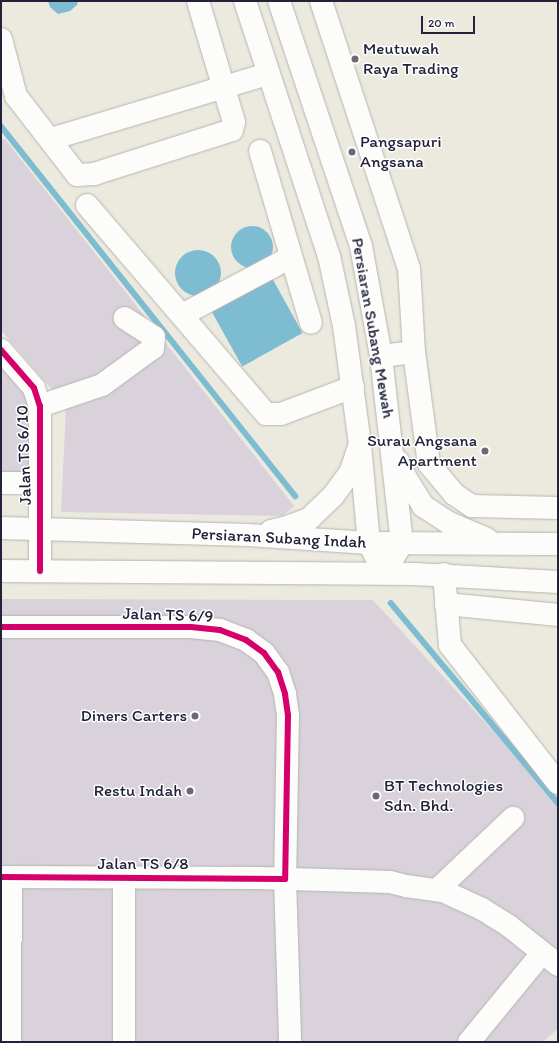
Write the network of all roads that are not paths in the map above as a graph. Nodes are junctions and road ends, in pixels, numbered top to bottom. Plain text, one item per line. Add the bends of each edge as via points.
1 (198, 1) edge
2 (245, 1) edge
3 (279, 1) edge
4 (321, 1) edge
5 (1, 39) edge
6 (268, 74) junction
7 (223, 86) junction
8 (51, 139) junction
9 (260, 151) dead end
10 (87, 205) dead end
11 (291, 257) junction
12 (182, 314) junction
13 (125, 318) dead end
14 (311, 323) dead end
15 (1, 350) edge
16 (414, 352) junction
17 (381, 356) junction
18 (1, 374) edge
19 (22, 374) junction
20 (353, 388) junction
21 (40, 406) junction
22 (360, 445) junction
23 (392, 449) junction
24 (1, 483) edge
25 (40, 483) junction
26 (558, 508) edge
27 (1, 528) edge
28 (40, 528) junction
29 (248, 534) junction
30 (369, 543) junction
31 (402, 543) junction
32 (497, 543) junction
33 (558, 544) edge
34 (1, 571) edge
35 (40, 572) junction
36 (384, 573) junction
37 (444, 574) junction
38 (558, 582) edge
39 (446, 604) junction
40 (558, 615) edge
41 (1, 627) edge
42 (558, 783) edge
43 (512, 818) dead end
44 (6, 877) edge
45 (124, 878) junction
46 (285, 879) junction
47 (437, 890) junction
48 (550, 959) edge
49 (10, 1042) edge
50 (124, 1042) edge
51 (290, 1042) edge
52 (469, 1042) edge

1 - 7 main road
2 - 6 main road, Persiaran Subang Mewah
3 - 17 main road, Persiaran Subang Mewah via 361,246
4 - 16 main road via 409,268
5 - 8 main road via 16,96
6 - 7 main road
6 - 20 main road, Persiaran Subang Mewah via 329,256 344,326
7 - 8 main road
7 - 8 main road via 234,122 232,130 94,174 77,175
9 - 11 main road
10 - 12 main road
11 - 12 main road
11 - 14 main road
12 - 20 main road via 266,414 281,414
13 - 21 main road via 154,338 153,348 102,385
15 - 19 main road, Jalan TS 6/10
16 - 17 main road
16 - 26 main road via 429,464 454,494 472,506
17 - 23 main road, Persiaran Subang Mewah
18 - 19 main road
19 - 21 main road, Jalan TS 6/10 via 34,388
20 - 22 main road, Persiaran Subang Mewah
21 - 25 main road, Jalan TS 6/10
22 - 29 main road via 351,471 333,496 309,519 284,528
22 - 30 main road, Persiaran Subang Mewah
23 - 31 main road, Persiaran Subang Mewah
23 - 32 main road via 423,506 449,523
24 - 25 main road
25 - 28 main road, Jalan TS 6/10
27 - 28 main road, Persiaran Subang Indah
28 - 29 main road, Persiaran Subang Indah
28 - 35 main road, Jalan TS 6/10
29 - 30 main road, Persiaran Subang Indah
30 - 31 main road, Persiaran Subang Indah
30 - 36 main road, Persiaran Subang Mewah
31 - 32 main road, Persiaran Subang Indah
31 - 36 main road
32 - 33 main road, Persiaran Subang Indah
34 - 35 main road, Persiaran Subang Indah
35 - 36 main road, Persiaran Subang Indah
36 - 37 main road, Persiaran Subang Indah
37 - 38 main road, Persiaran Subang Indah
37 - 39 main road
39 - 40 main road
39 - 42 main road via 450,645
41 - 46 main road, Jalan TS 6/9 via 190,627 220,630 246,640 264,653 278,672 288,715
43 - 47 main road
44 - 45 main road, Jalan TS 6/8
44 - 49 main road
45 - 46 main road, Jalan TS 6/8
45 - 50 main road
46 - 47 main road, Jalan TS 6/8 via 390,882
46 - 51 main road, Jalan TS 6/9
47 - 48 main road, Jalan TS 6/8 via 482,909
48 - 52 main road

